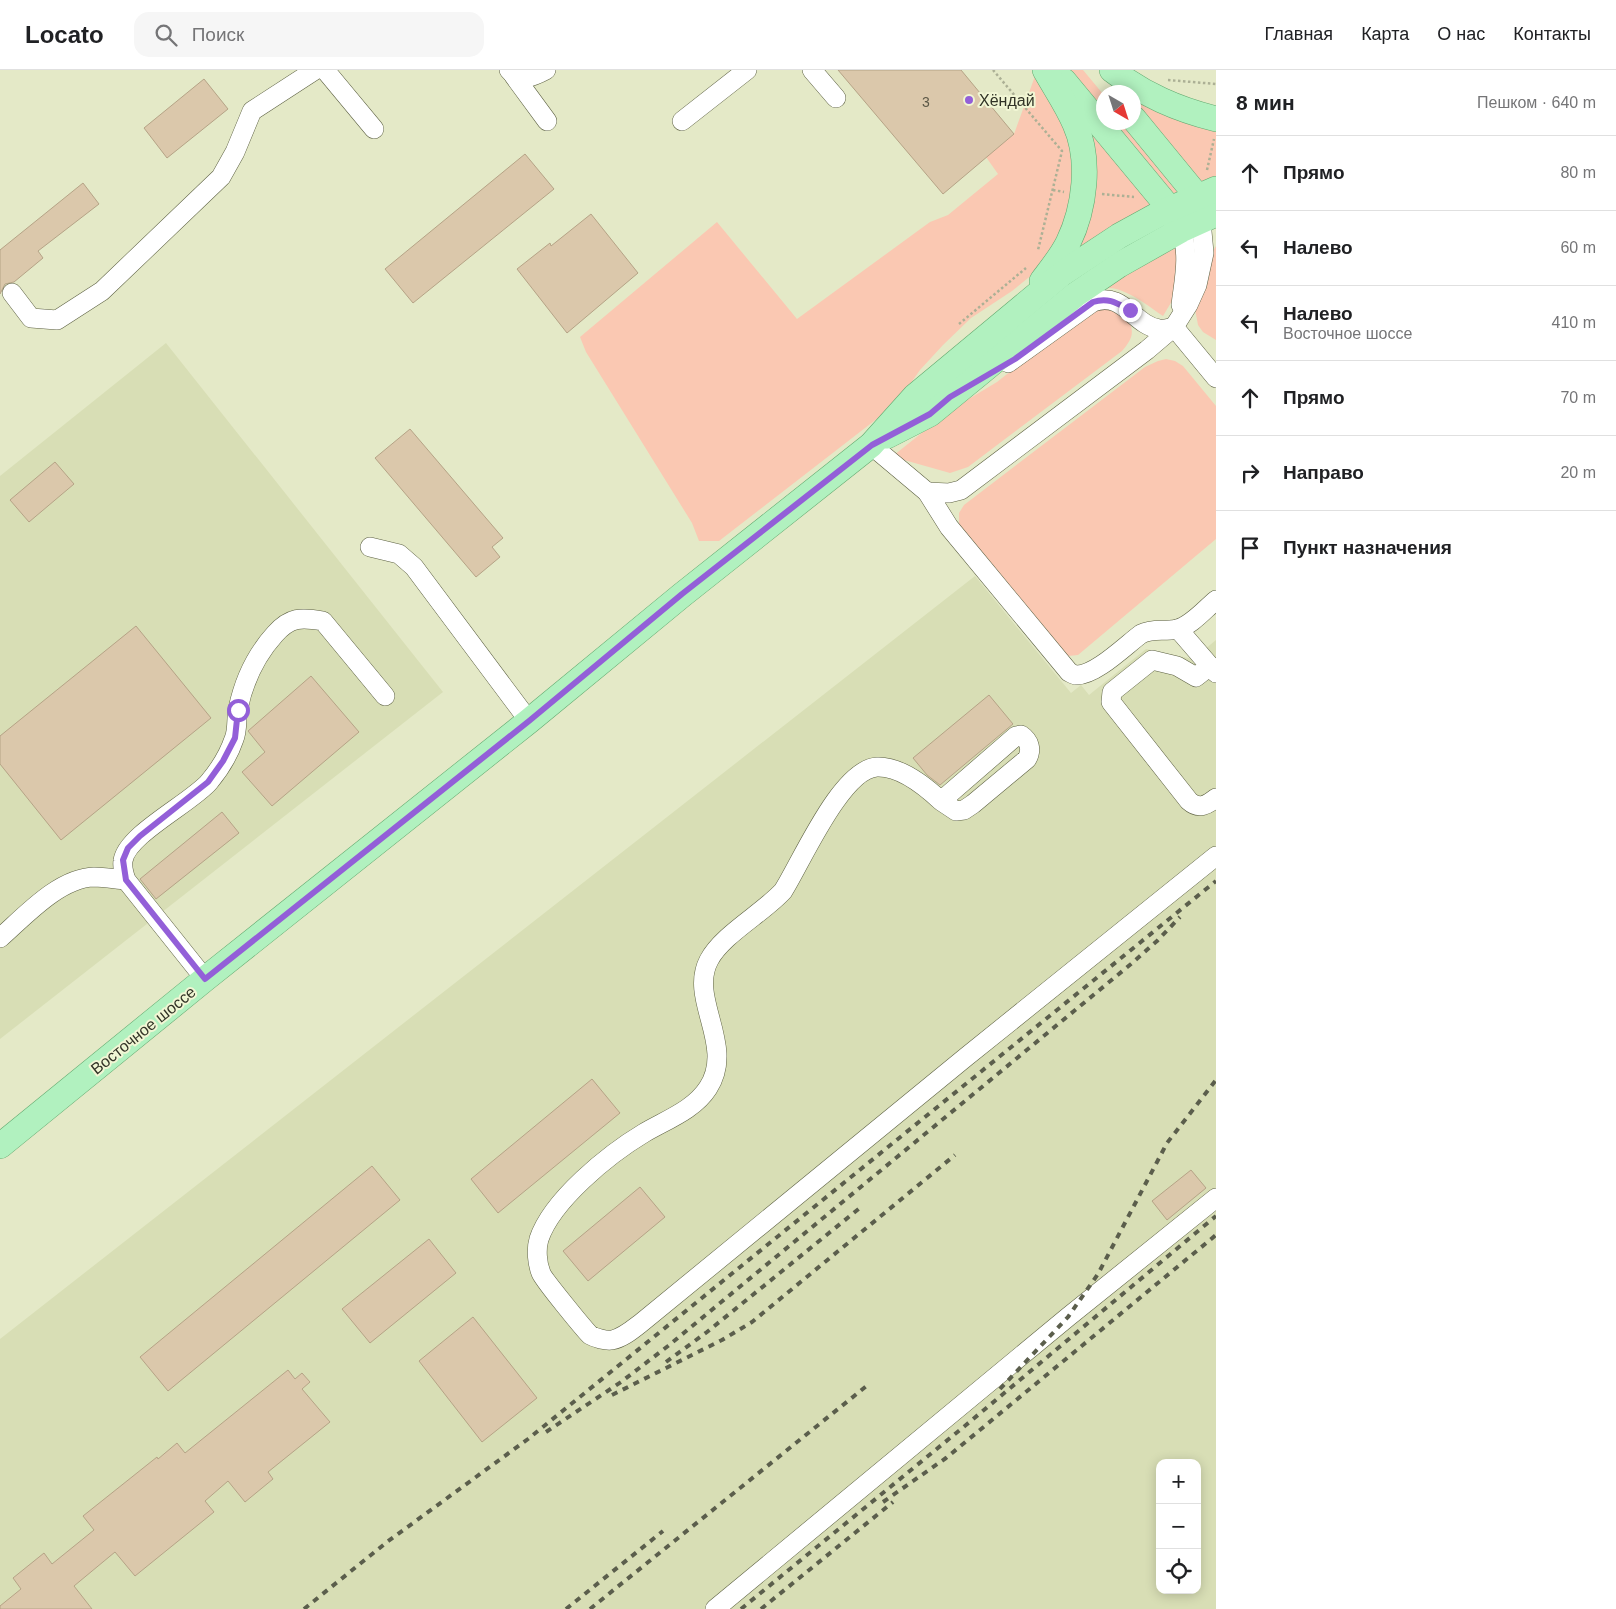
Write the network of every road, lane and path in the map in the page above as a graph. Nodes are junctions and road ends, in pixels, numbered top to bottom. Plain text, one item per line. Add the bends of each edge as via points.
1 (315, 70) edge
2 (325, 70) edge
3 (546, 70) edge
4 (747, 70) edge
5 (812, 70) edge
6 (994, 70) edge
7 (1045, 70) edge
8 (1053, 70) edge
9 (1094, 70) edge
10 (1112, 70) edge
11 (511, 73) edge
12 (1161, 80) dead end
13 (1216, 84) edge
14 (1106, 85) edge
15 (836, 98) dead end
16 (1216, 119) edge
17 (546, 121) dead end
18 (682, 121) dead end
19 (1141, 125) edge
20 (374, 129) dead end
21 (1216, 132) edge
22 (1207, 185) edge
23 (1197, 222) edge
24 (1038, 251) dead end
25 (1029, 265) dead end
26 (12, 293) dead end
27 (1017, 312) junction
28 (1177, 322) junction
29 (959, 324) dead end
30 (1216, 378) edge
31 (950, 397) junction
32 (872, 445) junction
33 (927, 492) junction
34 (370, 547) dead end
35 (1216, 600) edge
36 (1178, 629) junction
37 (1213, 670) edge
38 (385, 696) dead end
39 (529, 721) junction
40 (1216, 798) edge
41 (941, 801) junction
42 (1216, 856) edge
43 (126, 880) junction
44 (0, 938) edge
45 (205, 979) junction
46 (0, 1146) edge
47 (1216, 1198) edge
48 (715, 1609) edge

1 - 26 lane via 252,111 221,177 102,291 57,320 32,318
2 - 20 lane
3 - 11 lane via 523,78
4 - 18 lane
5 - 15 lane
6 - 24 path via 1062,152
7 - 27 main road via 1075,124 1082,145 1084,177 1081,203 1068,243
8 - 23 main road
9 - 14 main road
10 - 16 main road via 1130,84 1170,105
11 - 17 lane
12 - 13 path
19 - 22 main road
21 - 22 path
22 - 23 main road
23 - 27 main road via 1119,236 1063,274
23 - 28 lane via 1186,251
23 - 28 lane via 1204,253 1197,285
23 - 31 main road, Восточное шоссе via 1118,265 1075,295
25 - 29 path
27 - 32 main road, Восточное шоссе via 915,396
28 - 30 lane
28 - 31 lane via 1162,330 1154,328 1117,302 1103,298 1015,359
28 - 33 lane via 1147,350 961,490 949,494
31 - 32 main road, Восточное шоссе via 930,414
32 - 33 lane
32 - 39 main road, Восточное шоссе via 682,594
33 - 36 lane via 950,527 1069,672 1082,674 1100,666 1148,630
34 - 39 lane via 399,554 414,567
35 - 36 lane
36 - 37 lane
37 - 40 lane via 1196,677 1177,666 1152,660 1112,692 1111,702 1189,802 1203,806
38 - 43 lane via 323,621 309,618 292,620 258,654 246,678 235,738 223,761 208,782 128,848 123,860
39 - 45 main road, Восточное шоссе
41 - 41 lane via 956,811 973,804 1027,759 1030,753 1026,739 1016,736
41 - 42 lane via 923,786 891,770 876,767 864,772 836,798 783,891 715,949 703,973 718,1060 708,1088 674,1117 642,1134 582,1182 554,1211 538,1241 541,1274 591,1335 612,1340 641,1323
43 - 44 lane via 94,877 78,880 53,892
43 - 45 lane
45 - 46 main road, Восточное шоссе
47 - 48 lane

